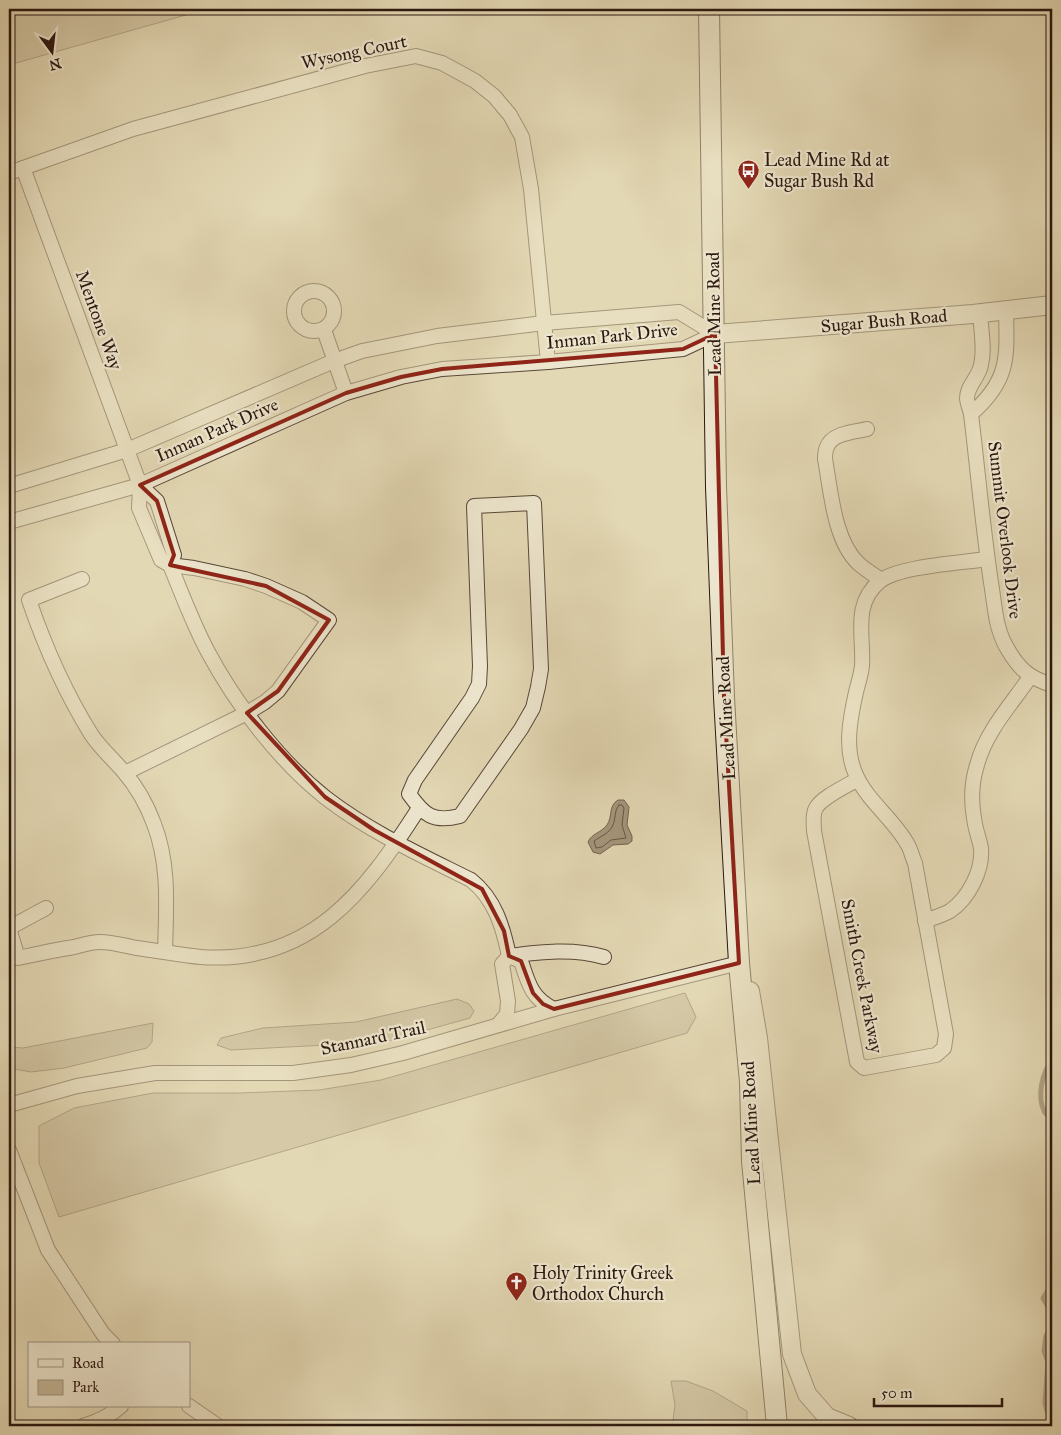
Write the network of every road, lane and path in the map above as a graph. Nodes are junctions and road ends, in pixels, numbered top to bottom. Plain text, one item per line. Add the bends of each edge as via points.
1 (709, 9) edge
2 (23, 168) junction
3 (9, 173) edge
4 (1052, 305) edge
5 (1006, 310) junction
6 (980, 313) junction
7 (544, 323) junction
8 (324, 330) dead end
9 (714, 334) junction
10 (334, 361) junction
11 (548, 362) junction
12 (346, 392) junction
13 (971, 414) junction
14 (867, 429) dead end
15 (127, 450) junction
16 (140, 485) junction
17 (9, 486) edge
18 (9, 522) edge
19 (987, 559) junction
20 (170, 565) junction
21 (82, 579) dead end
22 (881, 580) junction
23 (1030, 677) junction
24 (1052, 685) edge
25 (247, 714) junction
26 (125, 773) junction
27 (858, 779) junction
28 (419, 808) junction
29 (397, 843) junction
30 (736, 907) junction
31 (46, 908) dead end
32 (925, 922) junction
33 (9, 928) edge
34 (165, 952) junction
35 (509, 956) junction
36 (604, 957) dead end
37 (739, 963) junction
38 (554, 1009) junction
39 (498, 1025) junction
40 (9, 1105) edge
41 (9, 1150) edge
42 (110, 1342) edge
43 (190, 1407) edge
44 (119, 1408) edge
45 (83, 1426) edge
46 (218, 1426) edge
47 (777, 1426) edge
48 (849, 1426) edge

1 - 9 main road, Lead Mine Road
2 - 3 street, Wysong Court
2 - 7 street, Wysong Court via 133,129 366,66 416,56 442,63 475,80 494,96 510,115 522,138 531,188
2 - 15 street, Mentone Way
4 - 5 street, Sugar Bush Road
5 - 6 street, Sugar Bush Road
5 - 13 street via 1007,354 1003,371 986,401
6 - 9 street, Sugar Bush Road
6 - 13 street, Summit Overlook Drive via 982,366 967,398
7 - 9 street, Inman Park Drive via 680,312
7 - 10 street, Inman Park Drive via 410,340
7 - 11 street, Wysong Court
8 - 10 street
9 - 11 street, Inman Park Drive via 682,349
9 - 30 main road, Lead Mine Road via 716,487
10 - 12 street
10 - 15 street, Inman Park Drive
11 - 12 street, Inman Park Drive via 442,369
12 - 16 street, Inman Park Drive
13 - 19 street, Summit Overlook Drive
14 - 22 street via 832,440 826,448 825,460 839,531 846,548 858,563
15 - 16 street, Mentone Way
15 - 17 street, Inman Park Drive
16 - 18 street, Inman Park Drive
16 - 20 street via 142,519 161,560
16 - 20 street via 157,502 174,555
19 - 22 street via 913,569
19 - 23 street, Summit Overlook Drive via 998,626 1006,646
20 - 25 street via 208,652
20 - 25 street via 229,575 266,586 302,602 330,620 278,690
21 - 26 street via 28,600 44,644 79,714 92,736
22 - 27 street, Smith Creek Parkway via 869,591 862,608 862,667 849,732 850,752
23 - 24 street, Summit Overlook Drive
23 - 32 street via 985,742 976,765 972,790 981,849 978,872 969,892 950,910
25 - 26 street
25 - 29 street via 276,749 325,797
26 - 34 street via 142,798 160,842 166,888
27 - 32 street, Smith Creek Parkway via 908,845
27 - 32 street, Smith Creek Parkway via 821,802 813,818 857,1062 864,1068 936,1055 944,1048 946,1034
28 - 28 street via 409,794 415,780 479,684 474,506 534,503 541,669 533,708 460,816 445,820 432,817
28 - 29 street
29 - 34 street via 356,894 310,933 282,946 231,958
29 - 35 street via 471,880 482,889 504,932
30 - 37 main road, Lead Mine Road
30 - 48 street via 758,1038 792,1354 807,1394 827,1416
31 - 33 street
33 - 34 street via 18,958 98,942
35 - 36 street via 579,951
35 - 38 street via 521,961 533,993 543,1004
35 - 39 street via 502,964 507,1014
37 - 38 street, Stannard Trail
37 - 47 main road, Lead Mine Road via 750,1082 757,1230
38 - 39 street, Stannard Trail
39 - 40 street, Stannard Trail via 351,1065 293,1072 155,1073 77,1086
41 - 42 street via 48,1250
43 - 46 street
44 - 45 street

